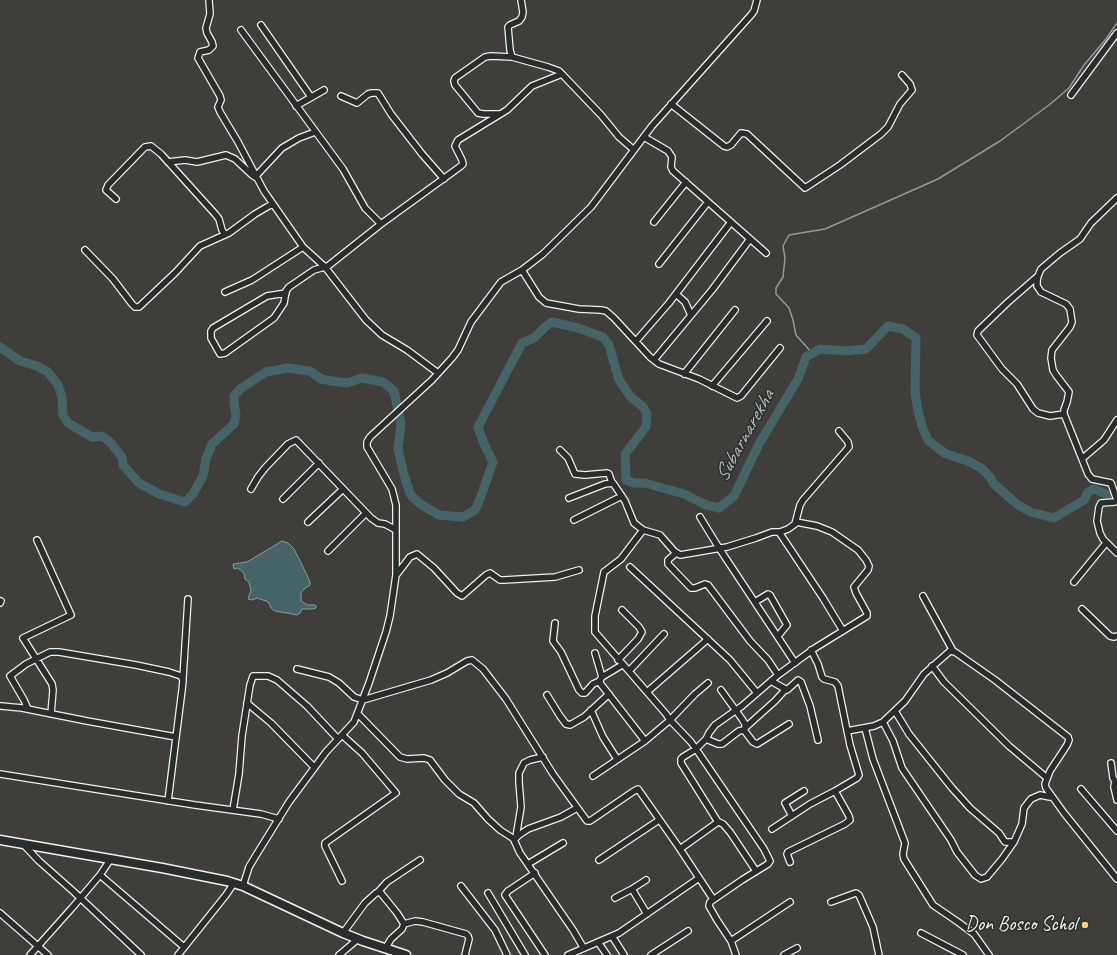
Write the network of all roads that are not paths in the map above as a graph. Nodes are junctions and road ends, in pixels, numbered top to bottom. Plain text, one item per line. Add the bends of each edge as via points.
1 (209, 0) edge
2 (521, 0) edge
3 (758, 0) edge
4 (261, 25) dead end
5 (241, 30) dead end
6 (1117, 32) edge
7 (512, 57) junction
8 (562, 74) junction
9 (902, 76) dead end
10 (324, 90) dead end
11 (1071, 95) dead end
12 (341, 96) dead end
13 (311, 97) junction
14 (671, 104) junction
15 (296, 106) junction
16 (500, 114) junction
17 (315, 132) junction
18 (644, 137) junction
19 (634, 150) junction
20 (168, 162) junction
21 (257, 176) junction
22 (444, 179) junction
23 (686, 182) junction
24 (1117, 198) edge
25 (116, 199) dead end
26 (708, 202) junction
27 (272, 204) junction
28 (654, 222) dead end
29 (731, 222) junction
30 (381, 224) junction
31 (225, 235) junction
32 (750, 239) junction
33 (303, 247) junction
34 (85, 250) dead end
35 (766, 253) dead end
36 (659, 264) dead end
37 (325, 267) junction
38 (522, 270) junction
39 (1038, 276) junction
40 (225, 292) dead end
41 (286, 293) junction
42 (676, 294) junction
43 (735, 310) dead end
44 (691, 315) junction
45 (767, 321) dead end
46 (636, 341) junction
47 (780, 348) dead end
48 (654, 360) junction
49 (438, 373) junction
50 (684, 374) junction
51 (712, 386) junction
52 (1064, 414) junction
53 (1117, 420) edge
54 (839, 431) dead end
55 (560, 450) dead end
56 (1083, 458) junction
57 (319, 463) junction
58 (612, 483) junction
59 (251, 489) dead end
60 (343, 489) junction
61 (622, 496) junction
62 (569, 498) dead end
63 (283, 499) dead end
64 (1117, 499) edge
65 (366, 513) junction
66 (700, 517) dead end
67 (574, 520) dead end
68 (308, 522) dead end
69 (796, 522) junction
70 (396, 530) junction
71 (643, 530) junction
72 (780, 532) junction
73 (37, 540) dead end
74 (1106, 543) junction
75 (719, 548) junction
76 (328, 551) dead end
77 (676, 553) junction
78 (1117, 553) edge
79 (630, 567) dead end
80 (579, 570) dead end
81 (396, 575) junction
82 (1074, 582) dead end
83 (923, 596) dead end
84 (188, 599) dead end
85 (755, 602) junction
86 (1082, 609) dead end
87 (622, 610) dead end
88 (555, 623) dead end
89 (843, 631) junction
90 (664, 634) dead end
91 (778, 636) junction
92 (1117, 636) edge
93 (708, 639) junction
94 (811, 650) junction
95 (953, 651) junction
96 (595, 653) dead end
97 (37, 659) junction
98 (618, 660) junction
99 (795, 663) junction
100 (622, 665) junction
101 (932, 666) junction
102 (297, 669) dead end
103 (629, 672) junction
104 (778, 675) junction
105 (183, 678) junction
106 (601, 679) junction
107 (771, 681) junction
108 (708, 683) dead end
109 (721, 690) dead end
110 (785, 690) junction
111 (647, 692) junction
112 (757, 693) junction
113 (609, 694) junction
114 (547, 695) dead end
115 (363, 700) junction
116 (247, 703) junction
117 (0, 706) edge
118 (28, 709) junction
119 (591, 710) junction
120 (736, 710) junction
121 (895, 712) junction
122 (51, 714) junction
123 (358, 714) junction
124 (670, 720) junction
125 (883, 722) junction
126 (789, 724) dead end
127 (865, 728) junction
128 (746, 729) junction
129 (847, 732) junction
130 (176, 737) junction
131 (340, 737) junction
132 (706, 739) junction
133 (818, 740) dead end
134 (645, 741) junction
135 (696, 749) junction
136 (543, 757) junction
137 (617, 759) junction
138 (1111, 763) dead end
139 (314, 767) junction
140 (0, 774) edge
141 (593, 776) dead end
142 (1047, 778) junction
143 (1116, 781) edge
144 (1081, 789) dead end
145 (804, 791) dead end
146 (835, 791) junction
147 (1051, 797) junction
148 (1117, 800) edge
149 (168, 801) junction
150 (578, 808) junction
151 (233, 810) junction
152 (792, 816) junction
153 (279, 819) junction
154 (659, 820) junction
155 (718, 821) junction
156 (772, 829) dead end
157 (1117, 831) edge
158 (515, 838) junction
159 (0, 840) edge
160 (1014, 842) junction
161 (563, 843) dead end
162 (23, 844) junction
163 (680, 849) junction
164 (110, 860) junction
165 (420, 860) dead end
166 (599, 860) dead end
167 (790, 862) dead end
168 (528, 864) junction
169 (756, 871) junction
170 (535, 873) junction
171 (100, 875) junction
172 (699, 878) junction
173 (1117, 879) edge
174 (342, 880) dead end
175 (646, 880) dead end
176 (234, 883) junction
177 (243, 886) junction
178 (461, 886) dead end
179 (632, 889) junction
180 (378, 892) junction
181 (488, 893) dead end
182 (80, 898) junction
183 (615, 898) dead end
184 (713, 899) junction
185 (790, 902) dead end
186 (831, 902) dead end
187 (0, 912) edge
188 (647, 914) junction
189 (404, 924) junction
190 (688, 931) dead end
191 (343, 933) junction
192 (922, 933) dead end
193 (612, 936) junction
194 (358, 939) junction
195 (731, 941) junction
196 (598, 942) junction
197 (38, 946) junction
198 (184, 947) junction
199 (583, 947) junction
200 (797, 948) dead end
201 (385, 949) junction
202 (402, 954) edge
203 (30, 955) edge
204 (48, 955) edge
205 (141, 955) edge
206 (178, 955) edge
207 (339, 955) edge
208 (465, 955) edge
209 (507, 955) edge
210 (526, 955) edge
211 (545, 955) edge
212 (568, 955) edge
213 (607, 955) edge
214 (624, 955) edge
215 (651, 955) edge
216 (736, 955) edge
217 (784, 955) edge
218 (879, 955) edge
219 (963, 955) edge
220 (989, 955) edge

1 - 21 street via 210,14 206,28 213,46 200,52 198,58 220,96 220,112
2 - 7 street via 522,16 519,21 508,27
3 - 14 street via 751,15
4 - 13 street
5 - 15 street
6 - 11 street
7 - 8 street via 548,67
7 - 16 street via 485,57 454,81 478,112
8 - 16 street via 532,86
8 - 19 street
9 - 14 street via 912,90 900,104 888,127 840,165 805,188 747,134 741,133 729,146 724,146
10 - 13 street
12 - 22 street via 357,103 368,94 378,93 395,120
13 - 15 street
14 - 18 street
15 - 17 street
16 - 22 street via 456,142 455,148 463,164
17 - 21 street via 282,148
17 - 30 street via 343,168 365,208
18 - 19 street
18 - 23 street via 670,154 671,169
19 - 38 street via 583,215 543,254
20 - 21 street via 197,162 226,155 238,162 252,176
20 - 25 street via 151,146 145,147 107,188
20 - 31 street via 220,219
21 - 27 street
22 - 30 street
23 - 26 street
23 - 28 street
24 - 39 street via 1091,223 1080,239 1045,265
26 - 29 street
26 - 36 street
27 - 31 street
27 - 33 street
29 - 32 street
29 - 42 street
30 - 37 street
31 - 34 street via 200,246 137,308
32 - 35 street
32 - 44 street
33 - 37 street
33 - 40 street via 252,280
37 - 41 street via 314,270 289,287
37 - 49 street via 373,327
38 - 46 street via 539,297 546,303 579,310 606,311
38 - 49 street via 501,282 471,322 458,350
39 - 52 street via 1037,286 1040,292 1066,304 1072,315 1068,332 1054,346 1051,353 1053,370 1069,392
39 - 52 street via 1007,302 977,335 1002,369 1017,384 1033,409 1050,416
41 - 41 street via 267,296 213,328 211,338 220,354 274,318 286,299
42 - 44 street via 686,302
42 - 46 street
43 - 50 street
44 - 48 street
45 - 51 street
46 - 48 street
47 - 51 street via 738,398
48 - 50 street
49 - 70 street via 366,442 390,484 395,500
50 - 51 street
52 - 56 street
53 - 56 street via 1104,440
54 - 69 street via 849,447 803,500
55 - 58 street via 568,458 575,474 607,473
56 - 64 street via 1091,477 1110,482
57 - 59 street via 299,442 293,441 265,468
57 - 60 street
57 - 63 street
58 - 61 street
58 - 62 street
60 - 65 street
60 - 68 street
61 - 67 street
61 - 71 street via 632,520
64 - 74 street via 1114,503 1103,503 1099,507 1098,526
65 - 70 street via 378,523
65 - 76 street
66 - 75 street
69 - 72 street
69 - 89 street via 832,532 858,550 868,563 868,570 854,587 867,616
70 - 81 street
71 - 77 street via 663,537
71 - 98 street via 621,559 604,572 594,616 596,632
72 - 75 street via 772,532
72 - 89 street
73 - 97 street via 71,614 24,638
74 - 78 street
74 - 82 street
75 - 77 street via 682,555
75 - 85 street
77 - 104 street via 668,560 668,564 691,588 708,585
79 - 93 street
80 - 81 street via 555,577 504,580 489,574 462,596 417,554 410,557
81 - 115 street via 386,632
83 - 95 street
84 - 105 street
85 - 91 street
85 - 91 street via 770,595 786,623 786,627
86 - 92 street via 1110,636
87 - 98 street via 642,632
88 - 106 street via 553,641 579,690 584,693
89 - 94 street
90 - 103 street
91 - 99 street
93 - 111 street
93 - 112 street
94 - 99 street
94 - 129 street via 824,680 835,682 838,686
95 - 101 street
95 - 142 street via 995,680 1068,738
96 - 106 street
97 - 105 street via 50,652 60,652 169,672
97 - 118 street via 22,666 10,676
97 - 122 street via 53,687
98 - 100 street
99 - 104 street
100 - 103 street
100 - 106 street
101 - 121 street
101 - 142 street via 944,682 1009,746
102 - 115 street via 329,677 354,697
103 - 111 street
104 - 107 street
105 - 130 street
106 - 113 street via 601,685
107 - 110 street
107 - 112 street
108 - 124 street
109 - 120 street
110 - 128 street
110 - 133 street via 798,680 802,682
111 - 124 street
112 - 120 street
113 - 119 street
113 - 134 street
114 - 119 street via 568,725 575,723
115 - 123 street
115 - 136 street via 431,680 472,660 483,669 506,699
116 - 131 street via 253,676 274,678
116 - 139 street
116 - 151 street
117 - 118 street
118 - 122 street
119 - 137 street
120 - 128 street
120 - 132 street via 711,730
121 - 125 street
121 - 160 street via 909,734 962,800 999,832 1005,842
122 - 130 street
123 - 131 street
123 - 158 street via 400,757 430,760 460,794 474,803 500,830
124 - 134 street
124 - 135 street
125 - 127 street
125 - 160 street via 902,768 975,875 981,879 987,877
126 - 128 street via 757,744 753,742
127 - 129 street
127 - 220 street via 873,759 905,843 903,854 906,862 933,906 974,934
128 - 132 street via 739,730 720,744
129 - 146 street via 859,775
130 - 149 street
131 - 139 street
131 - 174 street via 362,754 396,793 325,844
132 - 135 street
134 - 137 street
135 - 155 street via 683,757 681,763
135 - 169 street via 770,859 768,864
136 - 150 street
136 - 158 street via 524,763 519,772 521,807
137 - 141 street
138 - 143 street
139 - 153 street
140 - 149 street
142 - 147 street via 1046,788
143 - 148 street via 1114,788
144 - 157 street
145 - 152 street via 785,803
146 - 152 street
146 - 167 street via 850,820 788,852
147 - 160 street via 1037,795 1027,803
147 - 173 street
149 - 151 street
150 - 154 street via 588,822 638,789
150 - 158 street via 534,826
151 - 153 street
152 - 156 street
153 - 177 street via 249,867
154 - 163 street
154 - 166 street
155 - 163 street
155 - 169 street via 730,832
158 - 168 street via 520,853
159 - 162 street
161 - 168 street
162 - 164 street
162 - 182 street
163 - 172 street
164 - 171 street
164 - 176 street
165 - 180 street via 387,882
168 - 170 street
169 - 184 street
170 - 199 street
170 - 211 street via 505,895
171 - 182 street
171 - 198 street
172 - 184 street
172 - 188 street
175 - 179 street
176 - 177 street
176 - 198 street
177 - 191 street
178 - 209 street via 495,930
179 - 183 street
179 - 188 street
180 - 189 street
180 - 191 street via 365,903
181 - 210 street
182 - 197 street
182 - 205 street
184 - 195 street via 709,906
185 - 195 street
186 - 218 street via 856,893 859,895 873,927
187 - 197 street
188 - 193 street
189 - 201 street
189 - 208 street via 423,922 466,934 469,939
190 - 215 street
191 - 194 street
192 - 219 street
193 - 196 street
193 - 214 street
194 - 201 street
194 - 207 street
195 - 216 street
196 - 199 street
196 - 213 street
197 - 203 street
197 - 204 street
198 - 206 street
199 - 212 street
200 - 217 street
201 - 202 street

